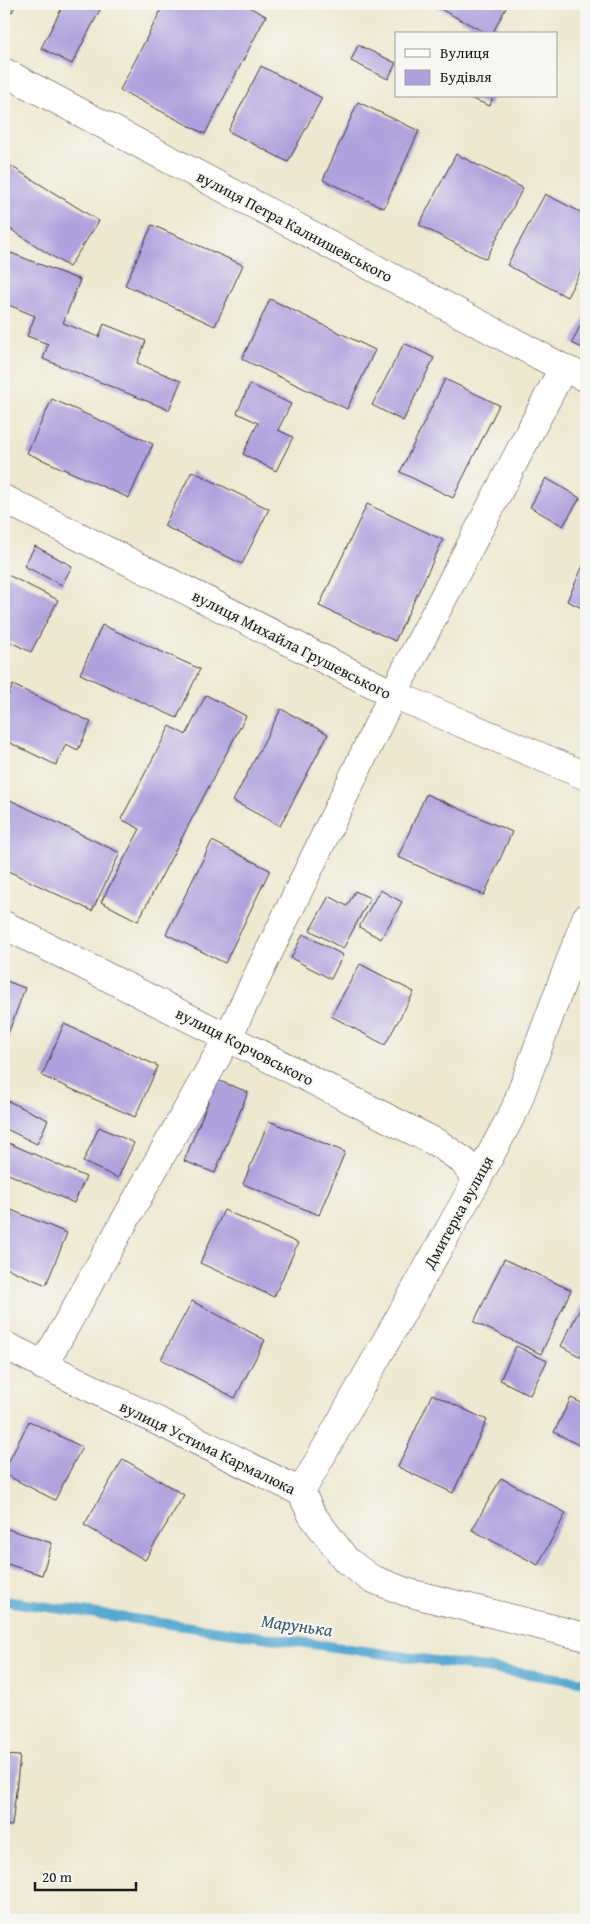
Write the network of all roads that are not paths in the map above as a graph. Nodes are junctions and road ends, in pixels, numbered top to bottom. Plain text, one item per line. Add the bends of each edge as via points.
1 (4, 72) edge
2 (574, 373) edge
3 (4, 499) edge
4 (393, 694) junction
5 (586, 776) edge
6 (586, 918) edge
7 (4, 925) edge
8 (228, 1038) junction
9 (477, 1180) junction
10 (4, 1345) edge
11 (43, 1366) junction
12 (301, 1492) junction
13 (586, 1637) edge

1 - 2 street, вулиця Петра Калнишевського
2 - 4 street
3 - 4 street, вулиця Михайла Грушевського
4 - 5 street, вулиця Михайла Грушевського
4 - 8 street
6 - 9 street, Дмитерка вулиця via 515,1109
7 - 8 street, вулиця Корчовського
8 - 9 street, вулиця Корчовського via 439,1144 462,1160
8 - 11 street
9 - 12 street, Дмитерка вулиця
10 - 11 street, вулиця Устима Кармалюка
11 - 12 street, вулиця Устима Кармалюка
12 - 13 street, вулиця Устима Кармалюка via 312,1515 346,1560 370,1578 406,1592

